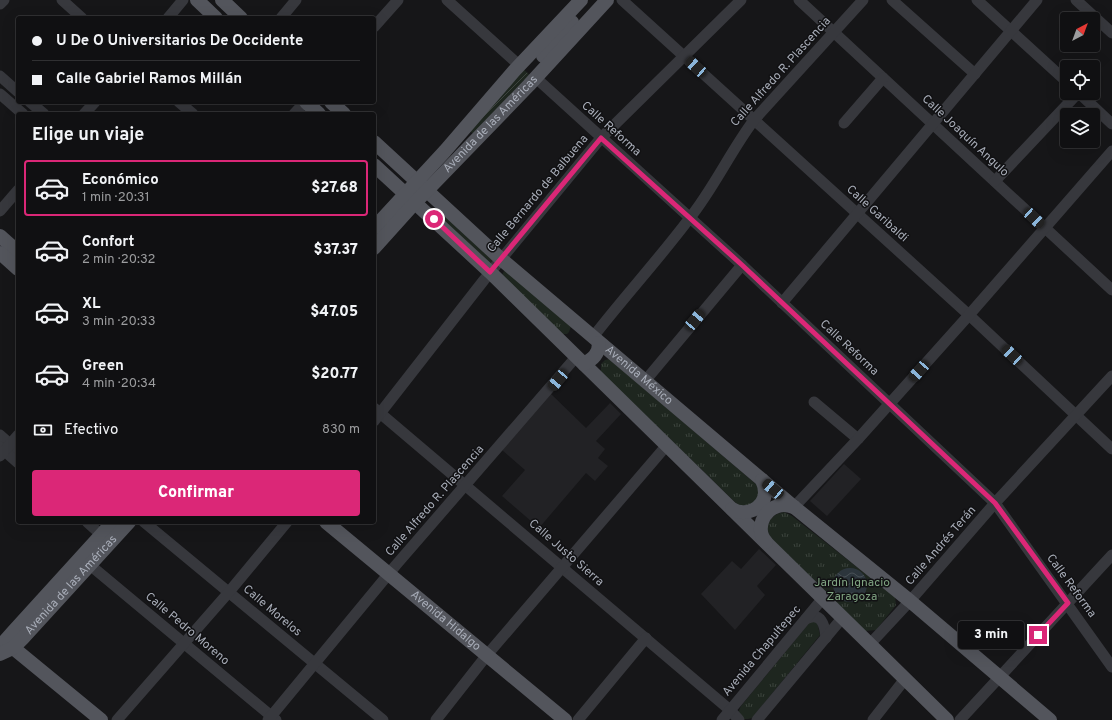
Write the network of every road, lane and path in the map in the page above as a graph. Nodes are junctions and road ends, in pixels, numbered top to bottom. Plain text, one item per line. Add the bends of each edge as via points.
1 (4, 0) edge
2 (62, 0) edge
3 (183, 0) edge
4 (197, 0) edge
5 (222, 0) edge
6 (296, 0) edge
7 (398, 0) edge
8 (447, 0) edge
9 (582, 0) edge
10 (607, 0) edge
11 (622, 0) edge
12 (742, 0) edge
13 (799, 0) edge
14 (863, 0) edge
15 (892, 0) edge
16 (977, 0) edge
17 (1038, 0) edge
18 (1076, 0) edge
19 (0, 4) edge
20 (80, 16) edge
21 (170, 16) edge
22 (214, 16) edge
23 (239, 16) edge
24 (283, 16) edge
25 (376, 25) edge
26 (1011, 31) junction
27 (834, 32) junction
28 (1112, 33) edge
29 (684, 56) junction
30 (519, 65) junction
31 (975, 74) junction
32 (0, 76) edge
33 (1060, 76) edge
34 (536, 78) junction
35 (882, 78) junction
36 (16, 90) edge
37 (0, 94) edge
38 (1071, 100) edge
39 (1086, 100) edge
40 (32, 104) edge
41 (93, 104) edge
42 (181, 104) edge
43 (304, 104) edge
44 (308, 104) edge
45 (333, 104) edge
46 (21, 112) edge
47 (42, 112) edge
48 (86, 112) edge
49 (191, 112) edge
50 (296, 112) edge
51 (317, 112) edge
52 (342, 112) edge
53 (754, 120) junction
54 (844, 122) dead end
55 (933, 124) junction
56 (1112, 124) edge
57 (601, 138) junction
58 (376, 144) edge
59 (1112, 151) edge
60 (376, 166) edge
61 (995, 181) junction
62 (416, 182) junction
63 (16, 192) edge
64 (427, 192) junction
65 (411, 198) junction
66 (0, 210) edge
67 (857, 214) junction
68 (690, 219) junction
69 (376, 226) edge
70 (1044, 228) junction
71 (0, 236) edge
72 (376, 245) edge
73 (16, 250) edge
74 (0, 253) edge
75 (501, 260) junction
76 (742, 265) junction
77 (16, 267) edge
78 (490, 272) junction
79 (1112, 290) edge
80 (782, 303) junction
81 (969, 315) junction
82 (581, 327) junction
83 (596, 340) junction
84 (566, 347) junction
85 (580, 360) junction
86 (1112, 376) edge
87 (645, 381) junction
88 (814, 402) dead end
89 (890, 404) junction
90 (376, 414) edge
91 (1076, 415) junction
92 (0, 435) edge
93 (16, 438) edge
94 (858, 439) junction
95 (667, 445) junction
96 (1112, 449) edge
97 (7, 450) edge
98 (16, 460) edge
99 (762, 480) junction
100 (464, 485) junction
101 (995, 503) junction
102 (794, 507) junction
103 (732, 509) junction
104 (92, 524) edge
105 (125, 524) edge
106 (146, 524) edge
107 (285, 524) edge
108 (328, 524) edge
109 (109, 531) edge
110 (767, 543) junction
111 (1112, 555) edge
112 (85, 561) junction
113 (562, 567) junction
114 (389, 574) junction
115 (229, 592) junction
116 (823, 598) junction
117 (910, 601) junction
118 (1068, 603) junction
119 (843, 617) junction
120 (806, 619) junction
121 (646, 638) junction
122 (826, 638) junction
123 (184, 643) junction
124 (870, 644) junction
125 (4, 646) edge
126 (487, 655) junction
127 (315, 664) junction
128 (1112, 667) edge
129 (999, 677) junction
130 (905, 679) junction
131 (730, 710) junction
132 (272, 719) edge
133 (101, 720) edge
134 (117, 720) edge
135 (383, 720) edge
136 (436, 720) edge
137 (565, 720) edge
138 (578, 720) edge
139 (722, 720) edge
140 (739, 720) edge
141 (757, 720) edge
142 (873, 720) edge
143 (947, 720) edge
144 (960, 720) edge
145 (1050, 720) edge

1 - 19 street
2 - 20 street
3 - 21 street
4 - 22 main road
5 - 23 main road
6 - 24 street
7 - 25 street
8 - 30 street
9 - 30 main road, Avenida de las Américas
9 - 34 main road via 569,26 535,66 532,72
10 - 34 main road, Avenida de las Américas
11 - 29 street, Calle Garibaldi
12 - 29 street, Calle Bernardo de Balbuena
13 - 27 street, Calle Joaquín Angulo
14 - 27 street, Calle Alfredo R. Plascencia
15 - 31 street
16 - 26 street
17 - 26 street
18 - 28 street
26 - 31 street
26 - 33 street
27 - 35 street, Calle Joaquín Angulo
27 - 53 street, Calle Alfredo R. Plascencia
29 - 53 street, Calle Garibaldi
29 - 57 street, Calle Bernardo de Balbuena
30 - 62 main road, Avenida de las Américas
31 - 55 street
32 - 36 street
34 - 57 street, Calle Reforma
34 - 64 main road, Avenida de las Américas
35 - 54 street
35 - 55 street, Calle Joaquín Angulo
37 - 46 street
38 - 61 street
39 - 56 street
40 - 47 street
41 - 48 street
42 - 49 street
43 - 50 street
44 - 51 main road
45 - 52 main road
53 - 67 street, Calle Garibaldi
53 - 68 street, Calle Alfredo R. Plascencia
55 - 61 street, Calle Joaquín Angulo
55 - 67 street
57 - 68 street, Calle Reforma
57 - 75 street, Calle Bernardo de Balbuena
58 - 62 main road, Avenida México
59 - 70 street
60 - 65 main road
61 - 70 street, Calle Joaquín Angulo
62 - 64 main road, Avenida México
62 - 65 main road, Avenida de las Américas
63 - 66 street
64 - 65 main road, Avenida de las Américas
64 - 75 main road, Avenida México
65 - 69 main road, Avenida de las Américas
65 - 72 main road, Avenida de las Américas
65 - 78 main road
67 - 80 street
67 - 81 street, Calle Garibaldi
68 - 76 street, Calle Reforma
68 - 83 street, Calle Alfredo R. Plascencia
70 - 79 street, Calle Joaquín Angulo
70 - 81 street
71 - 73 main road
74 - 77 main road
75 - 78 street, Calle Bernardo de Balbuena
75 - 82 main road, Avenida México
76 - 80 street, Calle Reforma
76 - 87 street
78 - 84 main road
78 - 90 street, Calle Bernardo de Balbuena
80 - 89 street, Calle Reforma
81 - 89 street
81 - 91 street, Calle Garibaldi
82 - 83 main road, Avenida México
82 - 84 main road via 570,337
83 - 85 main road via 599,347 594,358
83 - 87 main road, Avenida México
84 - 85 main road
85 - 95 main road
85 - 100 street, Calle Alfredo R. Plascencia via 550,389
86 - 91 street, Calle Andrés Terán
87 - 99 main road, Avenida México
88 - 94 street
89 - 94 street
89 - 101 street, Calle Reforma
90 - 100 street, Calle Justo Sierra
91 - 96 street, Calle Garibaldi
91 - 101 street, Calle Andrés Terán
92 - 97 street
93 - 97 street
94 - 102 street
95 - 103 main road
95 - 113 street
97 - 98 street
99 - 102 main road, Avenida México
99 - 103 main road via 764,498 761,504 746,512
100 - 113 street, Calle Justo Sierra
100 - 114 street, Calle Alfredo R. Plascencia
101 - 117 street, Calle Andrés Terán
101 - 118 street, Calle Reforma
102 - 110 main road via 787,505 770,509 761,526 761,534
102 - 117 main road, Avenida México
103 - 110 main road
104 - 109 street
105 - 109 main road, Avenida de las Américas
106 - 115 street, Calle Morelos
107 - 115 street
108 - 114 main road, Avenida Hidalgo
109 - 112 main road, Avenida de las Américas
110 - 116 main road
111 - 118 street
112 - 123 street, Calle Pedro Moreno
112 - 125 main road, Avenida de las Américas
113 - 121 street, Calle Justo Sierra
113 - 126 street
114 - 126 main road, Avenida Hidalgo
114 - 127 street, Calle Alfredo R. Plascencia
115 - 123 street
115 - 127 street, Calle Morelos
116 - 119 main road
116 - 120 street, Avenida Chapultepec
117 - 124 street, Calle Andrés Terán
117 - 129 main road, Avenida México
118 - 128 street, Calle Reforma
118 - 129 street
119 - 122 street
119 - 124 main road
120 - 122 street via 813,617 821,620 826,628
120 - 131 street, Avenida Chapultepec
121 - 131 street, Calle Justo Sierra
121 - 138 street
122 - 141 street
123 - 132 street, Calle Pedro Moreno
123 - 134 street
124 - 130 main road
125 - 133 main road
126 - 136 street
126 - 137 main road, Avenida Hidalgo
127 - 132 street, Calle Alfredo R. Plascencia
127 - 135 street, Calle Morelos
129 - 144 street
129 - 145 main road, Avenida México
130 - 142 street
130 - 143 main road
131 - 139 street, Avenida Chapultepec
131 - 140 street, Calle Justo Sierra

